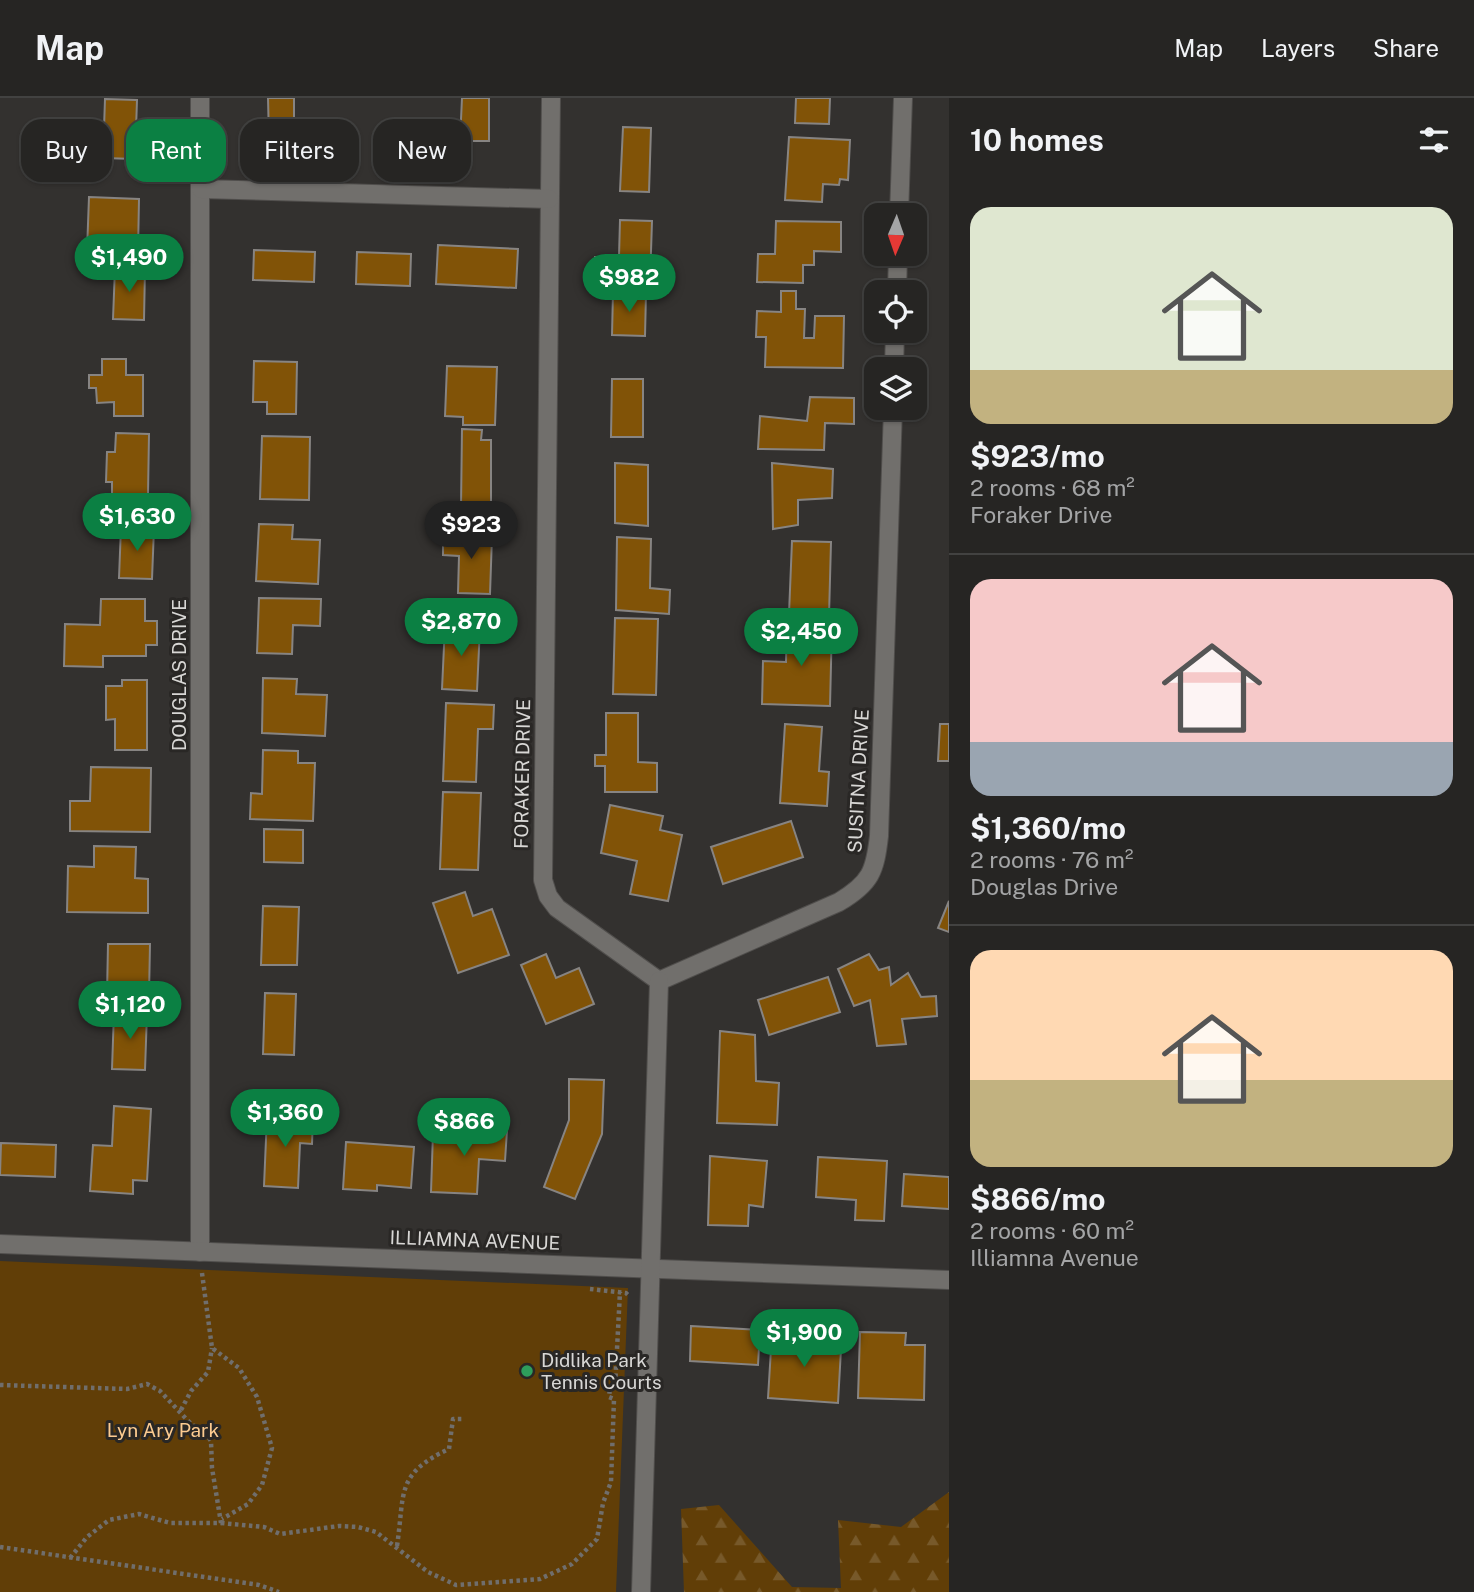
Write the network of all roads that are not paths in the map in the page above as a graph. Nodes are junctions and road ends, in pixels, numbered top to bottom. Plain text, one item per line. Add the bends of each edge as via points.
1 (200, 98) edge
2 (551, 98) edge
3 (903, 98) edge
4 (201, 189) junction
5 (550, 199) junction
6 (899, 203) edge
7 (893, 420) edge
8 (659, 981) junction
9 (0, 1244) edge
10 (200, 1252) junction
11 (652, 1267) junction
12 (949, 1280) edge
13 (642, 1592) edge

1 - 4 street, DOUGLAS DRIVE
2 - 5 street, FORAKER DRIVE
3 - 6 street
4 - 5 street
4 - 10 street, DOUGLAS DRIVE
5 - 8 street, FORAKER DRIVE via 543,880 557,908
7 - 8 street, SUSITNA DRIVE via 879,835 871,876 860,890 839,902
8 - 11 street
9 - 10 street, ILLIAMNA AVENUE
10 - 11 street, ILLIAMNA AVENUE
11 - 12 street, ILLIAMNA AVENUE
11 - 13 street

